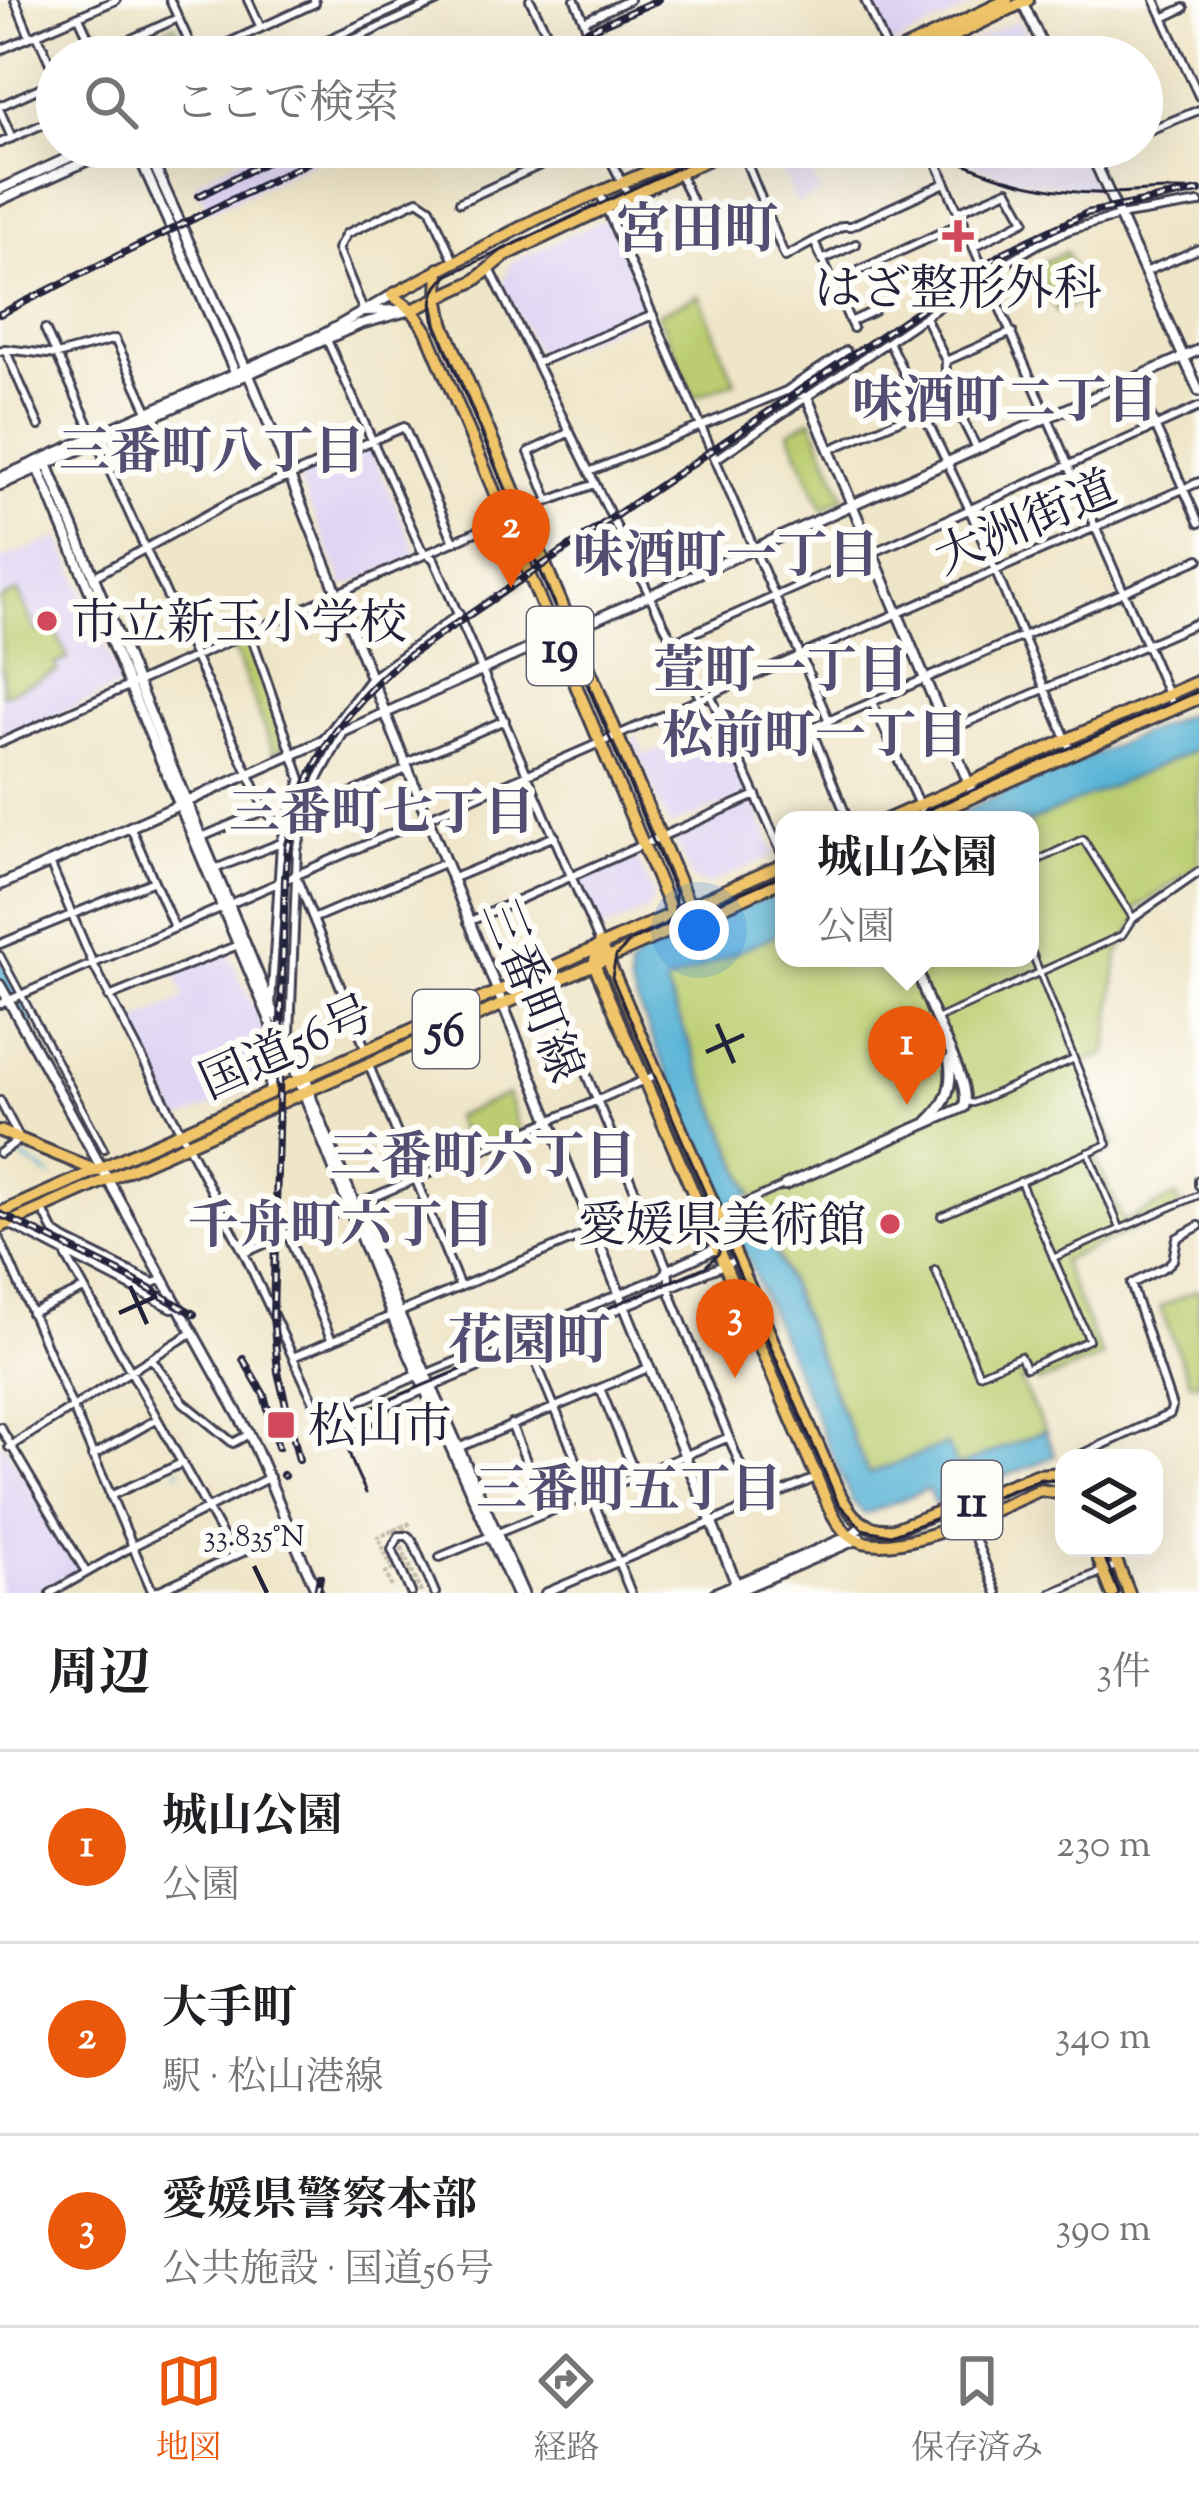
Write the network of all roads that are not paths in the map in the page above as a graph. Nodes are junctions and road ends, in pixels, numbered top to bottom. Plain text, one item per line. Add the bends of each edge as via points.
1 (15, 0) edge
2 (116, 0) edge
3 (170, 0) edge
4 (248, 0) edge
5 (415, 0) edge
6 (440, 0) edge
7 (530, 0) edge
8 (575, 0) edge
9 (629, 0) edge
10 (865, 0) edge
11 (1006, 0) edge
12 (1155, 0) edge
13 (1024, 1) edge
14 (315, 2) edge
15 (98, 4) edge
16 (1184, 8) dead end
17 (79, 16) junction
18 (178, 18) junction
19 (1163, 18) junction
20 (584, 21) junction
21 (261, 28) junction
22 (33, 36) junction
23 (88, 36) edge
24 (140, 36) edge
25 (187, 36) edge
26 (243, 36) edge
27 (336, 36) edge
28 (361, 36) edge
29 (548, 36) edge
30 (589, 36) edge
31 (880, 36) edge
32 (931, 36) edge
33 (953, 36) edge
34 (1039, 36) edge
35 (36, 42) edge
36 (0, 50) edge
37 (36, 90) edge
38 (1199, 96) edge
39 (0, 108) edge
40 (1199, 110) edge
41 (1163, 125) edge
42 (36, 127) edge
43 (12, 138) junction
44 (0, 143) edge
45 (46, 168) edge
46 (71, 168) edge
47 (145, 168) edge
48 (155, 168) edge
49 (534, 168) edge
50 (615, 168) edge
51 (675, 168) joint
52 (746, 168) edge
53 (940, 168) edge
54 (1098, 168) edge
55 (946, 182) junction
56 (0, 189) edge
57 (626, 190) junction
58 (600, 194) junction
59 (0, 200) edge
60 (460, 202) dead end
61 (1199, 203) edge
62 (607, 207) junction
63 (959, 211) junction
64 (1119, 216) junction
65 (964, 222) junction
66 (708, 236) dead end
67 (814, 241) junction
68 (856, 244) dead end
69 (975, 246) junction
70 (476, 248) junction
71 (1199, 249) edge
72 (822, 260) junction
73 (454, 261) junction
74 (439, 269) junction
75 (490, 269) junction
76 (1145, 272) junction
77 (987, 274) junction
78 (835, 287) junction
79 (392, 295) junction
80 (438, 297) junction
81 (412, 310) junction
82 (874, 310) dead end
83 (364, 311) junction
84 (653, 315) junction
85 (925, 317) junction
86 (45, 329) dead end
87 (1012, 332) junction
88 (326, 337) junction
89 (889, 342) junction
90 (2, 350) edge
91 (1199, 350) edge
92 (846, 351) dead end
93 (57, 355) junction
94 (1184, 357) junction
95 (946, 361) junction
96 (536, 363) junction
97 (242, 375) junction
98 (1134, 379) junction
99 (786, 391) junction
100 (1199, 391) edge
101 (807, 397) junction
102 (1199, 407) edge
103 (922, 410) junction
104 (151, 417) junction
105 (1048, 417) junction
106 (39, 426) dead end
107 (702, 426) junction
108 (1155, 427) junction
109 (569, 432) junction
110 (372, 440) junction
111 (96, 441) junction
112 (977, 449) junction
113 (830, 450) junction
114 (716, 459) junction
115 (947, 462) junction
116 (42, 464) junction
117 (1069, 464) junction
118 (589, 472) junction
119 (288, 477) junction
120 (0, 482) edge
121 (1199, 482) edge
122 (595, 484) junction
123 (1183, 488) junction
124 (549, 501) junction
125 (853, 504) junction
126 (969, 508) junction
127 (523, 512) junction
128 (507, 519) junction
129 (1199, 524) edge
130 (1095, 526) junction
131 (454, 542) junction
132 (754, 547) junction
133 (145, 549) junction
134 (873, 551) junction
135 (429, 553) junction
136 (1199, 559) edge
137 (994, 569) junction
138 (91, 577) junction
139 (649, 593) junction
140 (1123, 593) junction
141 (336, 594) junction
142 (776, 597) junction
143 (898, 612) junction
144 (459, 614) junction
145 (1199, 622) edge
146 (572, 627) junction
147 (250, 632) junction
148 (556, 635) junction
149 (1024, 636) junction
150 (673, 642) junction
151 (1146, 645) junction
152 (801, 655) junction
153 (195, 657) junction
154 (482, 668) junction
155 (926, 679) junction
156 (370, 680) junction
157 (1199, 681) edge
158 (134, 685) junction
159 (1046, 690) junction
160 (710, 694) junction
161 (1169, 694) junction
162 (700, 698) junction
163 (1199, 698) edge
164 (872, 703) junction
165 (1174, 708) junction
166 (383, 712) junction
167 (506, 720) junction
168 (829, 721) junction
169 (346, 729) junction
170 (811, 729) junction
171 (947, 731) junction
172 (616, 735) junction
173 (324, 739) junction
174 (601, 742) junction
175 (0, 743) edge
176 (1070, 747) junction
177 (291, 754) junction
178 (740, 759) junction
179 (405, 767) junction
180 (248, 773) junction
181 (528, 774) junction
182 (972, 790) junction
183 (756, 795) junction
184 (183, 802) junction
185 (265, 810) junction
186 (844, 811) edge
187 (921, 811) edge
188 (928, 811) edge
189 (307, 813) junction
190 (426, 818) junction
191 (286, 824) junction
192 (130, 826) junction
193 (555, 836) junction
194 (661, 838) junction
195 (198, 839) junction
196 (775, 840) edge
197 (281, 843) junction
198 (644, 846) junction
199 (1039, 861) edge
200 (444, 862) junction
201 (50, 863) junction
202 (775, 865) edge
203 (211, 870) junction
204 (1199, 872) edge
205 (295, 874) junction
206 (572, 878) junction
207 (451, 879) junction
208 (154, 881) junction
209 (278, 882) junction
210 (775, 884) edge
211 (0, 885) edge
212 (225, 904) junction
213 (689, 904) junction
214 (672, 912) junction
215 (71, 914) junction
216 (314, 918) junction
217 (1133, 918) junction
218 (695, 920) junction
219 (468, 922) junction
220 (174, 927) junction
221 (678, 927) junction
222 (600, 943) junction
223 (0, 944) edge
224 (238, 945) junction
225 (629, 948) junction
226 (0, 955) edge
227 (608, 957) junction
228 (93, 964) junction
229 (594, 964) junction
230 (918, 967) edge
231 (1038, 967) edge
232 (1040, 972) junction
233 (617, 976) junction
234 (548, 983) junction
235 (0, 985) edge
236 (110, 998) junction
237 (498, 998) junction
238 (11, 999) edge
239 (269, 1011) junction
240 (934, 1020) junction
241 (290, 1034) junction
242 (275, 1040) junction
243 (945, 1046) junction
244 (367, 1056) junction
245 (1074, 1059) junction
246 (658, 1074) junction
247 (645, 1080) junction
248 (304, 1085) junction
249 (269, 1093) junction
250 (596, 1100) junction
251 (0, 1101) edge
252 (967, 1102) junction
253 (944, 1106) junction
254 (957, 1112) junction
255 (548, 1120) junction
256 (922, 1126) junction
257 (0, 1131) edge
258 (20, 1139) junction
259 (181, 1139) junction
260 (104, 1149) dead end
261 (1088, 1152) junction
262 (0, 1153) edge
263 (102, 1172) junction
264 (415, 1177) junction
265 (1020, 1181) junction
266 (785, 1185) joint
267 (1199, 1195) edge
268 (354, 1205) junction
269 (42, 1208) junction
270 (723, 1212) junction
271 (941, 1216) dead end
272 (2, 1217) edge
273 (1199, 1226) edge
274 (1120, 1228) junction
275 (592, 1231) junction
276 (287, 1233) junction
277 (0, 1240) edge
278 (731, 1242) junction
279 (717, 1248) junction
280 (64, 1252) junction
281 (244, 1253) junction
282 (1053, 1258) junction
283 (738, 1259) junction
284 (724, 1264) junction
285 (668, 1270) junction
286 (934, 1270) dead end
287 (164, 1279) junction
288 (460, 1287) junction
289 (670, 1288) junction
290 (84, 1289) junction
291 (617, 1290) junction
292 (179, 1307) junction
293 (625, 1310) junction
294 (31, 1313) junction
295 (396, 1314) junction
296 (193, 1332) junction
297 (524, 1333) junction
298 (332, 1341) junction
299 (531, 1349) junction
300 (293, 1357) junction
301 (152, 1359) junction
302 (648, 1368) junction
303 (1025, 1368) junction
304 (130, 1371) junction
305 (422, 1374) junction
306 (1030, 1377) dead end
307 (428, 1388) junction
308 (600, 1388) junction
309 (364, 1399) joint
310 (555, 1406) junction
311 (71, 1407) junction
312 (157, 1419) junction
313 (335, 1420) junction
314 (511, 1424) junction
315 (0, 1427) edge
316 (249, 1434) junction
317 (727, 1438) junction
318 (9, 1447) junction
319 (455, 1449) junction
320 (1093, 1449) edge
321 (92, 1456) junction
322 (684, 1456) junction
323 (182, 1463) junction
324 (830, 1473) junction
325 (636, 1476) junction
326 (1055, 1476) edge
327 (270, 1477) junction
328 (817, 1478) junction
329 (1055, 1483) edge
330 (1045, 1490) junction
331 (1055, 1492) edge
332 (591, 1494) junction
333 (110, 1496) junction
334 (756, 1504) junction
335 (208, 1509) junction
336 (547, 1513) junction
337 (967, 1519) junction
338 (712, 1524) junction
339 (863, 1525) junction
340 (287, 1532) junction
341 (493, 1533) junction
342 (855, 1538) junction
343 (133, 1546) junction
344 (234, 1556) junction
345 (440, 1557) dead end
346 (1098, 1557) edge
347 (1115, 1557) edge
348 (619, 1562) junction
349 (1118, 1565) junction
350 (1104, 1571) junction
351 (86, 1572) junction
352 (315, 1590) edge
353 (433, 1590) edge
354 (737, 1590) edge
355 (51, 1593) edge
356 (153, 1593) edge
357 (411, 1593) edge
358 (519, 1593) edge
359 (545, 1593) edge
360 (632, 1593) edge
361 (715, 1593) edge
362 (997, 1593) edge
363 (1052, 1593) edge
364 (1112, 1593) edge
365 (1129, 1593) edge

1 - 22 street
2 - 15 street
3 - 18 street
4 - 21 street
5 - 27 street
6 - 28 street
7 - 29 street
8 - 20 street
9 - 20 street
10 - 31 street
11 - 32 main road
12 - 19 street
13 - 33 main road
13 - 34 street
14 - 21 street
15 - 17 street
16 - 19 street
17 - 22 street
17 - 23 street
18 - 24 street
18 - 25 street
19 - 38 street
20 - 30 street
21 - 26 street
22 - 35 street
22 - 36 street
37 - 39 street
39 - 43 street
40 - 41 street
42 - 43 street
43 - 44 street
45 - 56 street
46 - 59 street
47 - 97 street, 三番町線
48 - 97 street, 三番町線
49 - 60 street
50 - 57 street
51 - 57 main road
51 - 66 street
52 - 67 street via 785,257
53 - 55 street
54 - 64 street
55 - 63 street
55 - 67 street
57 - 58 main road
57 - 62 main road
58 - 62 street
58 - 70 main road
61 - 64 street
62 - 75 main road
62 - 84 street
63 - 65 street
63 - 69 street via 1008,190 1025,220
64 - 76 street
64 - 77 street via 1069,230
65 - 69 street
65 - 78 street
67 - 72 street
68 - 72 street
69 - 77 street
70 - 73 main road
70 - 75 main road
71 - 76 street
72 - 78 street
73 - 74 main road
73 - 80 main road
73 - 83 street via 430,208 418,200 346,234 338,249
74 - 79 main road
74 - 80 main road, 19
75 - 80 main road
75 - 96 street
76 - 94 street
77 - 85 street
77 - 87 street
78 - 82 street via 851,325
79 - 81 main road, 19
79 - 83 street
80 - 81 main road
80 - 127 main road, 19
81 - 83 street
81 - 88 street
81 - 128 main road, 19
83 - 88 street
84 - 96 street
84 - 107 street
85 - 89 street
85 - 95 street
86 - 93 street
87 - 95 street
87 - 105 street
88 - 97 street
88 - 110 street
89 - 101 street
89 - 103 street
90 - 93 street
90 - 106 street
91 - 94 street
92 - 99 street
93 - 104 street via 116,339
93 - 111 street
94 - 98 street
94 - 100 street
95 - 112 street
96 - 109 street
97 - 104 street
97 - 119 street, 三番町線
98 - 105 street
98 - 108 street
99 - 101 street
99 - 107 street
101 - 113 street
101 - 114 street
102 - 108 street
103 - 113 street
103 - 115 street
104 - 111 street
105 - 112 street
105 - 117 street
107 - 114 street
107 - 118 street
108 - 117 street
108 - 123 street
109 - 118 street
109 - 124 street via 529,452
110 - 119 street
110 - 131 street via 404,427
110 - 135 street
111 - 116 street
111 - 133 street
112 - 115 street
113 - 125 street
114 - 132 street
115 - 125 street
115 - 126 street
116 - 120 street
116 - 138 street
117 - 126 street
117 - 130 street
118 - 122 street
119 - 133 street
119 - 141 street, 三番町線
121 - 123 street
122 - 124 street
122 - 139 street
123 - 129 street, 大洲街道
123 - 130 street, 大洲街道
124 - 127 street
125 - 132 street
125 - 134 street
126 - 134 street
126 - 137 street
127 - 128 street
127 - 146 main road, 19
128 - 131 street
128 - 148 main road, 19
130 - 137 street, 大洲街道
130 - 140 street
131 - 135 street
132 - 139 street
132 - 142 street
133 - 138 street
133 - 153 street
134 - 142 street
134 - 143 street
135 - 141 street
135 - 144 street
136 - 140 street
137 - 143 street, 大洲街道
137 - 149 street
138 - 158 street
139 - 146 street
139 - 150 street
140 - 149 street
140 - 151 street
141 - 147 street
141 - 156 street, 三番町線
142 - 150 street
142 - 152 street
143 - 152 street, 大洲街道
143 - 155 street
144 - 154 street
144 - 156 street
145 - 151 street
146 - 148 street
146 - 172 main road, 19
147 - 153 street
147 - 177 street
148 - 154 street
148 - 174 main road, 19
149 - 155 street
149 - 159 street
150 - 162 street
151 - 159 street
151 - 161 street
152 - 160 street, 大洲街道
152 - 168 street
153 - 158 street
153 - 180 street
154 - 166 street
154 - 167 street
155 - 164 street
155 - 171 street
156 - 166 street, 三番町線
156 - 173 street
157 - 161 main road
158 - 175 street
158 - 184 street
159 - 171 street
159 - 176 street
160 - 162 street, 大洲街道
160 - 178 street
161 - 165 street
161 - 176 main road
162 - 172 street, 大洲街道
163 - 165 main road
164 - 168 street
164 - 187 street
165 - 176 main road
166 - 169 street
166 - 179 street, 三番町線
167 - 179 street
167 - 181 street
168 - 170 street
169 - 173 street
169 - 189 street
170 - 178 street
170 - 186 street
171 - 182 street
172 - 174 street, 大洲街道
172 - 194 main road, 19
173 - 177 street
174 - 181 street, 大洲街道
174 - 198 main road, 19
176 - 182 main road
177 - 180 street
177 - 191 street via 302,779
178 - 183 street
179 - 189 street
179 - 190 street, 三番町線
180 - 184 street
180 - 185 street
181 - 190 street, 大洲街道
181 - 193 street
182 - 188 main road
183 - 194 street
183 - 196 street
184 - 192 street
184 - 195 street
185 - 191 street
185 - 195 street
189 - 205 street
190 - 200 street, 三番町線
190 - 205 street, 大洲街道
191 - 197 street
192 - 201 street
192 - 208 street
193 - 206 street
193 - 207 street
194 - 198 street
194 - 213 main road, 19
195 - 203 street
197 - 203 street
197 - 209 street
198 - 206 street
198 - 214 main road, 19
199 - 217 street via 1083,839
200 - 207 street, 三番町線
200 - 216 street
201 - 211 street
201 - 215 street
202 - 213 main road, 国道56号
203 - 212 street
204 - 217 street
205 - 209 street, 大洲街道
205 - 216 street
205 - 241 street
206 - 219 street
206 - 222 street
207 - 219 street, 三番町線
208 - 215 street
208 - 220 street
209 - 212 street, 大洲街道
209 - 239 street
210 - 218 main road, 国道56号
212 - 220 street, 大洲街道
212 - 224 street
212 - 239 street
213 - 214 main road, 国道56号
213 - 218 main road, 19
214 - 221 main road, 19
214 - 222 main road, 国道56号
215 - 223 street
215 - 228 street
216 - 244 street
217 - 232 street via 1122,935
218 - 221 main road, 国道56号
219 - 237 street, 三番町線
220 - 228 street, 大洲街道
221 - 225 main road, 国道56号
222 - 227 main road
222 - 229 main road
222 - 237 main road, 国道56号 / 56
224 - 236 street
224 - 239 street
225 - 227 main road, 国道56号
225 - 233 main road
226 - 238 street
227 - 229 main road, 国道56号 / 56
227 - 233 main road
228 - 236 street
228 - 238 street, 大洲街道
229 - 234 main road, 国道56号 / 56
229 - 247 main road
230 - 240 street
231 - 232 street
232 - 240 street
232 - 245 street
233 - 246 main road
234 - 237 main road, 国道56号 / 56
234 - 250 street
235 - 238 street
236 - 259 street
237 - 244 main road, 国道56号 / 56
237 - 255 street, 三番町線
238 - 260 street
238 - 263 street
239 - 241 street
239 - 242 street
240 - 243 street
241 - 248 street
242 - 248 street
242 - 249 street
243 - 252 street
243 - 253 street via 951,1068
244 - 248 main road, 国道56号 / 56
244 - 264 street
245 - 252 street
245 - 261 street via 1108,1144
246 - 247 street
246 - 270 main road
247 - 250 street
247 - 279 main road
248 - 249 main road, 国道56号 / 56
248 - 259 main road, 国道56号 / 56
248 - 268 street
249 - 259 main road, 国道56号 / 56
250 - 255 street
250 - 285 street
251 - 258 street
252 - 254 street
253 - 254 street
253 - 256 street
254 - 256 street
255 - 264 street
255 - 275 street, 三番町線
256 - 266 street
257 - 258 main road
258 - 262 street
258 - 263 main road
259 - 263 main road, 国道56号 / 56
259 - 281 street
261 - 265 street
261 - 274 street
263 - 269 main road, 国道56号 / 56
263 - 272 main road, 国道56号 / 56
263 - 287 street
264 - 268 street
264 - 288 street
265 - 271 street
265 - 282 street
266 - 270 street
267 - 274 street
268 - 276 street
268 - 295 street
269 - 272 main road, 国道56号 / 56
269 - 287 street via 66,1240 153,1283
270 - 278 main road
272 - 280 street
273 - 320 street via 1177,1238 1167,1266 1131,1284 1170,1414
274 - 282 street
275 - 288 street
275 - 291 street, 三番町線
276 - 281 street
276 - 298 street
277 - 294 street
278 - 279 street
278 - 283 main road
279 - 284 main road
279 - 285 street
280 - 290 street
280 - 292 street
281 - 300 street
282 - 303 street via 1089,1340
283 - 284 street
283 - 324 main road
284 - 289 street
284 - 328 main road
285 - 289 street
285 - 291 street
286 - 303 street via 979,1373 1020,1356
287 - 292 street
288 - 295 street
289 - 293 street
289 - 317 street
290 - 294 street
290 - 304 street
291 - 293 street, 三番町線
291 - 297 street
292 - 296 street
293 - 299 street
293 - 302 street, 三番町線
294 - 311 street
295 - 298 street
295 - 305 street
296 - 301 street
296 - 316 street
297 - 299 street
297 - 305 street
298 - 300 street
299 - 307 street
299 - 310 street
300 - 313 street via 315,1404
301 - 304 street
301 - 316 street via 183,1402 232,1443
302 - 308 street
302 - 322 street, 三番町線
303 - 306 street
304 - 311 street
304 - 312 street
305 - 307 street
305 - 309 street
307 - 313 street via 381,1408 350,1435
307 - 319 street
308 - 310 street
308 - 325 street
309 - 313 street
310 - 314 street
310 - 332 street
311 - 318 street
311 - 321 street
312 - 321 street
312 - 323 street
314 - 319 street
314 - 336 street
315 - 318 street
316 - 327 street
317 - 322 street
317 - 334 street
318 - 351 street
319 - 341 street
321 - 333 street
322 - 325 street
322 - 338 street, 三番町線
323 - 333 street
323 - 335 street
324 - 328 street
324 - 339 main road via 845,1508
325 - 332 street
326 - 339 main road, 11 via 1036,1475 908,1526
327 - 335 street
327 - 340 street
328 - 334 street
328 - 342 main road
329 - 330 street
330 - 331 main road, 11
330 - 337 main road, 11
332 - 336 street
332 - 348 street
333 - 343 street
334 - 338 street
335 - 343 street
335 - 344 street
336 - 341 street
337 - 342 main road, 11 via 895,1545
337 - 362 street
338 - 348 street
338 - 354 street, 三番町線
339 - 342 street
340 - 344 street
340 - 352 street
341 - 345 street
341 - 358 street
342 - 354 street
343 - 351 street
343 - 356 street
344 - 356 street
346 - 350 main road
347 - 349 main road
348 - 359 street
348 - 360 street
349 - 350 street
349 - 365 main road
350 - 363 street
350 - 364 main road
351 - 355 street
353 - 357 street via 413,1542 399,1536 392,1549
354 - 361 street

